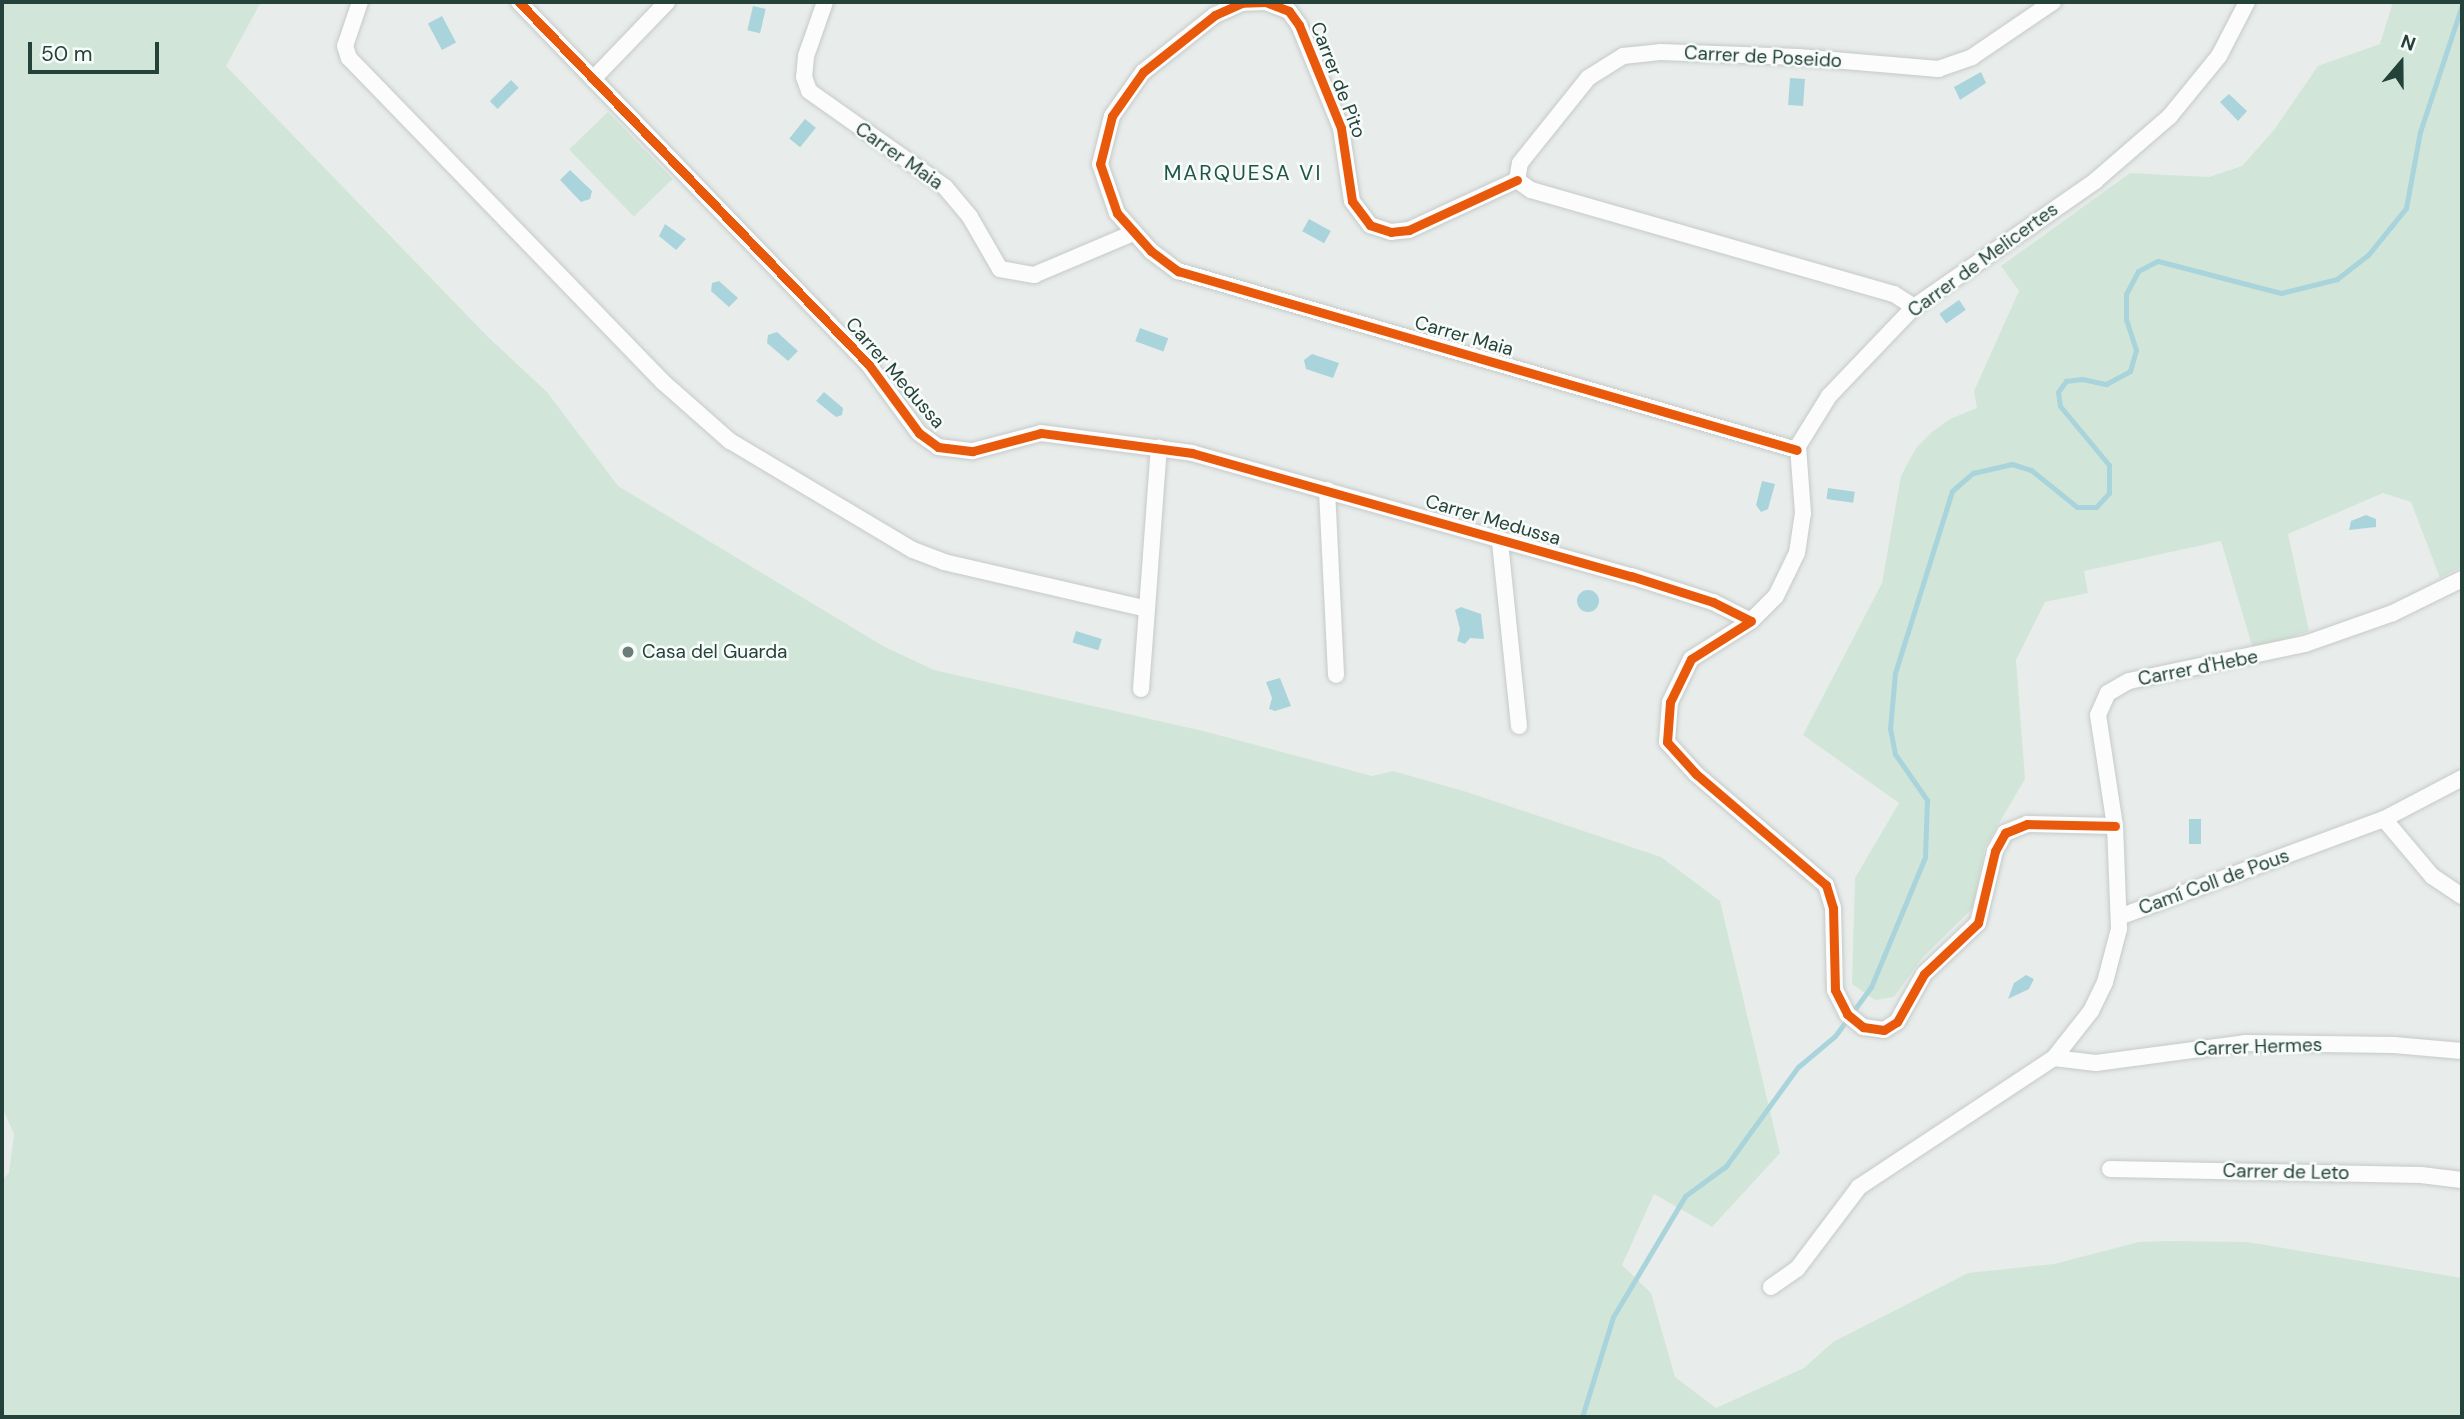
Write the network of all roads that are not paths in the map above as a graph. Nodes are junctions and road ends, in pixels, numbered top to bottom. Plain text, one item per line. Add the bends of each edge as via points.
1 (360, 2) edge
2 (519, 2) edge
3 (667, 2) edge
4 (825, 2) edge
5 (2053, 2) edge
6 (2246, 2) edge
7 (593, 79) junction
8 (1517, 180) junction
9 (1133, 233) junction
10 (1914, 307) junction
11 (1159, 447) junction
12 (1797, 450) junction
13 (1327, 490) junction
14 (1500, 542) junction
15 (2462, 579) edge
16 (1147, 609) junction
17 (1751, 621) junction
18 (1336, 675) dead end
19 (1141, 688) dead end
20 (1519, 726) dead end
21 (2462, 778) edge
22 (2384, 819) junction
23 (2115, 826) junction
24 (2462, 896) edge
25 (2119, 917) junction
26 (2462, 1051) edge
27 (2054, 1058) junction
28 (2110, 1169) dead end
29 (2462, 1180) edge
30 (1772, 1287) dead end

1 - 16 street via 345,46 356,67 715,430 925,556
2 - 7 street, Carrer Medussa
3 - 7 street
4 - 9 street, Carrer Maia via 806,56 804,77 809,92 945,187 970,217 1000,269 1021,276 1042,273
5 - 8 street, Carrer de Poseido via 1972,57 1938,69 1798,57 1660,52 1623,56 1588,78 1520,163
6 - 10 street, Carrer de Melicertes via 2219,56 2170,116 2095,180
7 - 11 street, Carrer Medussa via 869,365 929,441 961,452 1041,433
8 - 9 street, Carrer de Pito via 1409,230 1391,232 1370,225 1352,201 1341,128 1294,17 1266,2 1242,4 1215,15 1170,48 1130,87 1112,116 1101,149 1101,176 1117,214
8 - 10 street via 1531,190 1894,294
9 - 12 street, Carrer Maia via 1169,267 1187,274
10 - 12 street, Carrer de Melicertes via 1829,396 1806,427
11 - 13 street, Carrer Medussa via 1227,460
11 - 16 street
12 - 17 street via 1803,513 1797,553 1776,596
13 - 14 street, Carrer Medussa
13 - 18 street
14 - 17 street, Carrer Medussa via 1631,576 1713,602
14 - 20 street, Carrer Medussa
15 - 23 street, Carrer d'Hebe via 2393,613 2305,644 2129,681 2113,689 2098,715
16 - 19 street
17 - 23 street via 1691,659 1670,702 1667,742 1696,774 1826,885 1833,908 1835,990 1856,1023 1877,1031 1897,1022 1924,974 1974,929 1983,915 1994,851 2005,833 2027,824
21 - 22 street, Camí Coll de Pous
22 - 24 street via 2432,876
22 - 25 street, Camí Coll de Pous
23 - 25 street, Carrer d'Hebe
25 - 27 street, Camí Coll de Pous via 2113,957 2100,994
26 - 27 street, Carrer Hermes via 2245,1043 2096,1063
27 - 30 street, Camí Coll de Pous via 1859,1188 1797,1269
28 - 29 street, Carrer de Leto via 2421,1175

